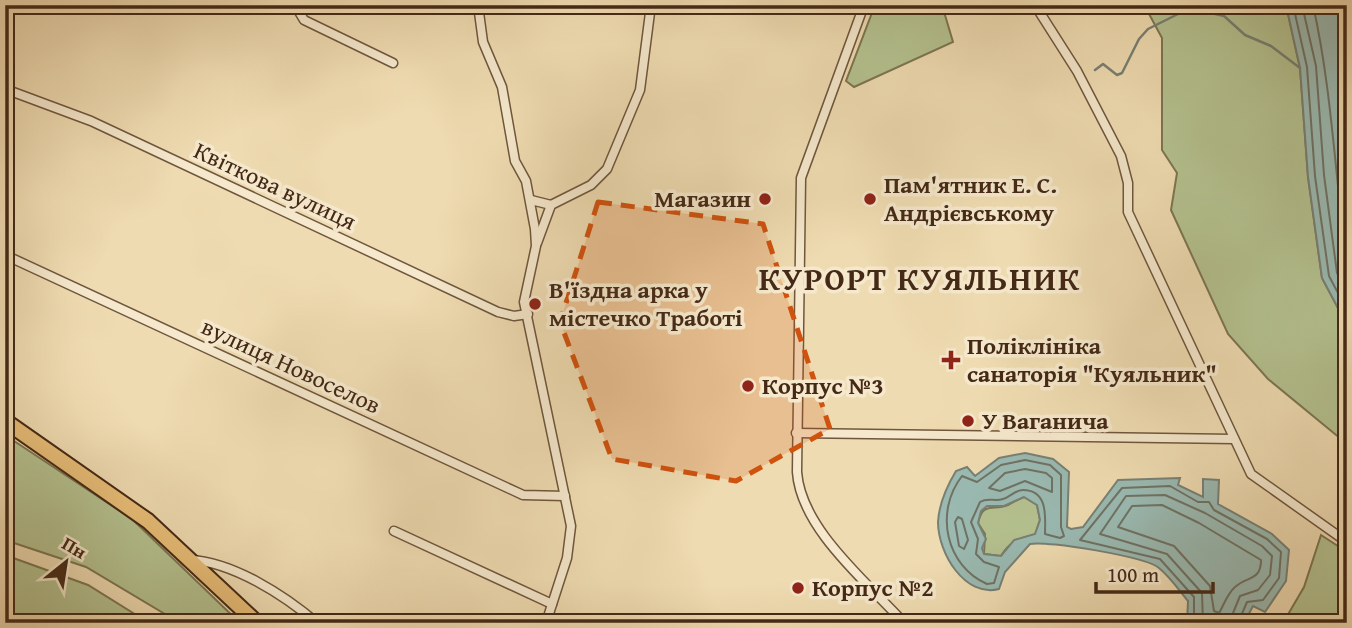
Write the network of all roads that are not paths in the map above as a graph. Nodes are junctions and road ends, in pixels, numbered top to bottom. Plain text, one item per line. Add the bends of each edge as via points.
1 (295, 5) edge
2 (478, 5) edge
3 (651, 5) edge
4 (863, 5) edge
5 (1034, 5) edge
6 (393, 63) dead end
7 (5, 89) edge
8 (531, 200) junction
9 (551, 205) junction
10 (536, 246) junction
11 (5, 255) edge
12 (528, 307) junction
13 (5, 421) edge
14 (796, 433) junction
15 (1234, 439) junction
16 (565, 496) junction
17 (394, 531) dead end
18 (1347, 542) edge
19 (190, 560) junction
20 (552, 604) junction
21 (257, 623) edge
22 (317, 623) edge
23 (546, 623) edge
24 (904, 623) edge

1 - 6 street via 304,20
2 - 8 street via 483,42 502,87 515,161
3 - 9 street via 640,90 607,169 590,185
4 - 14 street via 800,178
5 - 15 street via 1077,71 1121,156 1128,183 1128,212
7 - 12 street, Квіткова вулиця via 91,121 498,312 514,316
8 - 9 street
8 - 10 street
9 - 10 street
10 - 12 street
11 - 16 street, вулиця Новоселов via 523,495
12 - 16 street
13 - 19 highway via 148,521
14 - 15 street
14 - 24 street via 798,485 809,514
15 - 18 street via 1254,478
16 - 20 street via 571,526 567,558
17 - 20 street
19 - 21 highway
19 - 22 street via 212,561 245,575
20 - 23 street

